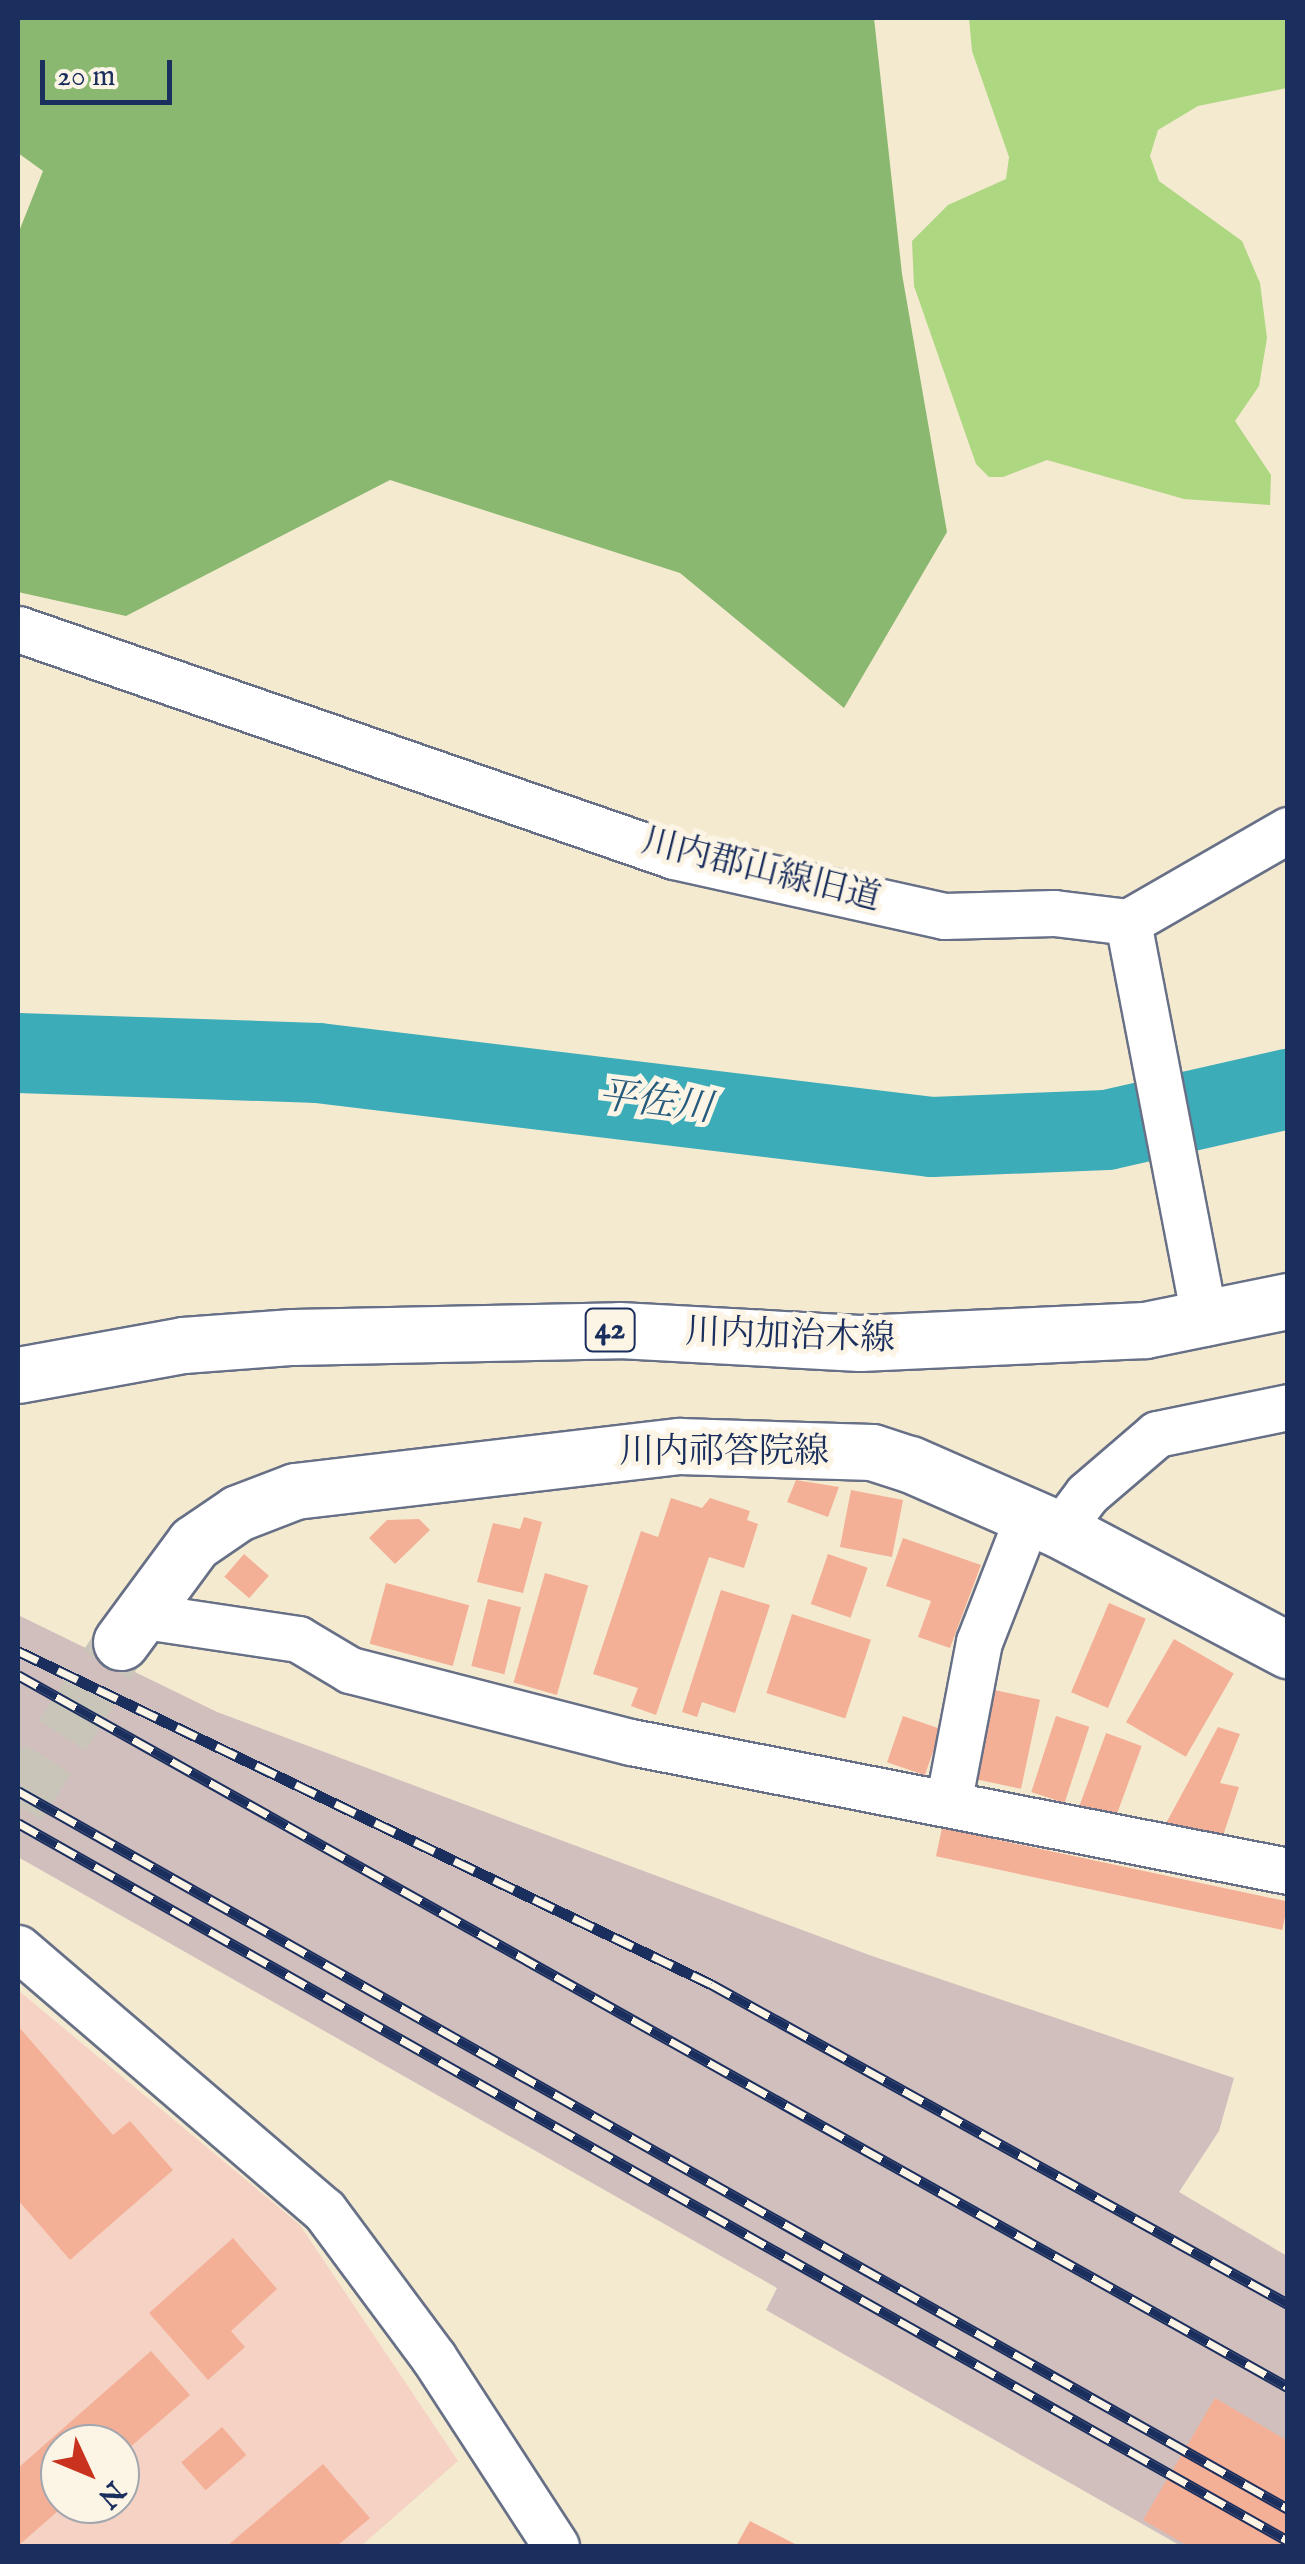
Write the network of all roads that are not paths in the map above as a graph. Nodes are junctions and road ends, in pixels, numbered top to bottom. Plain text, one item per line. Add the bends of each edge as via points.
1 (18, 629) edge
2 (1288, 830) edge
3 (1128, 922) junction
4 (1288, 1301) edge
5 (1205, 1323) junction
6 (18, 1375) edge
7 (1288, 1407) edge
8 (1044, 1523) junction
9 (130, 1629) joint
10 (1288, 1650) edge
11 (948, 1804) junction
12 (1288, 1871) edge
13 (18, 1948) edge
14 (556, 2546) edge

1 - 3 street, 川内郡山線旧道 via 674,856 944,916 1054,913
2 - 3 street
3 - 5 street
4 - 5 main road, 川内加治木線
5 - 6 main road, 川内加治木線 / 42 via 860,1343 619,1330 384,1332 183,1346
7 - 8 street via 1157,1434
8 - 9 main road, 川内祁答院線 via 872,1452 679,1446 346,1480 238,1513 194,1543
8 - 10 main road, 川内祁答院線
8 - 11 street via 978,1642
9 - 11 street via 298,1639 350,1670 593,1732
11 - 12 street
13 - 14 street via 324,2210 434,2358

